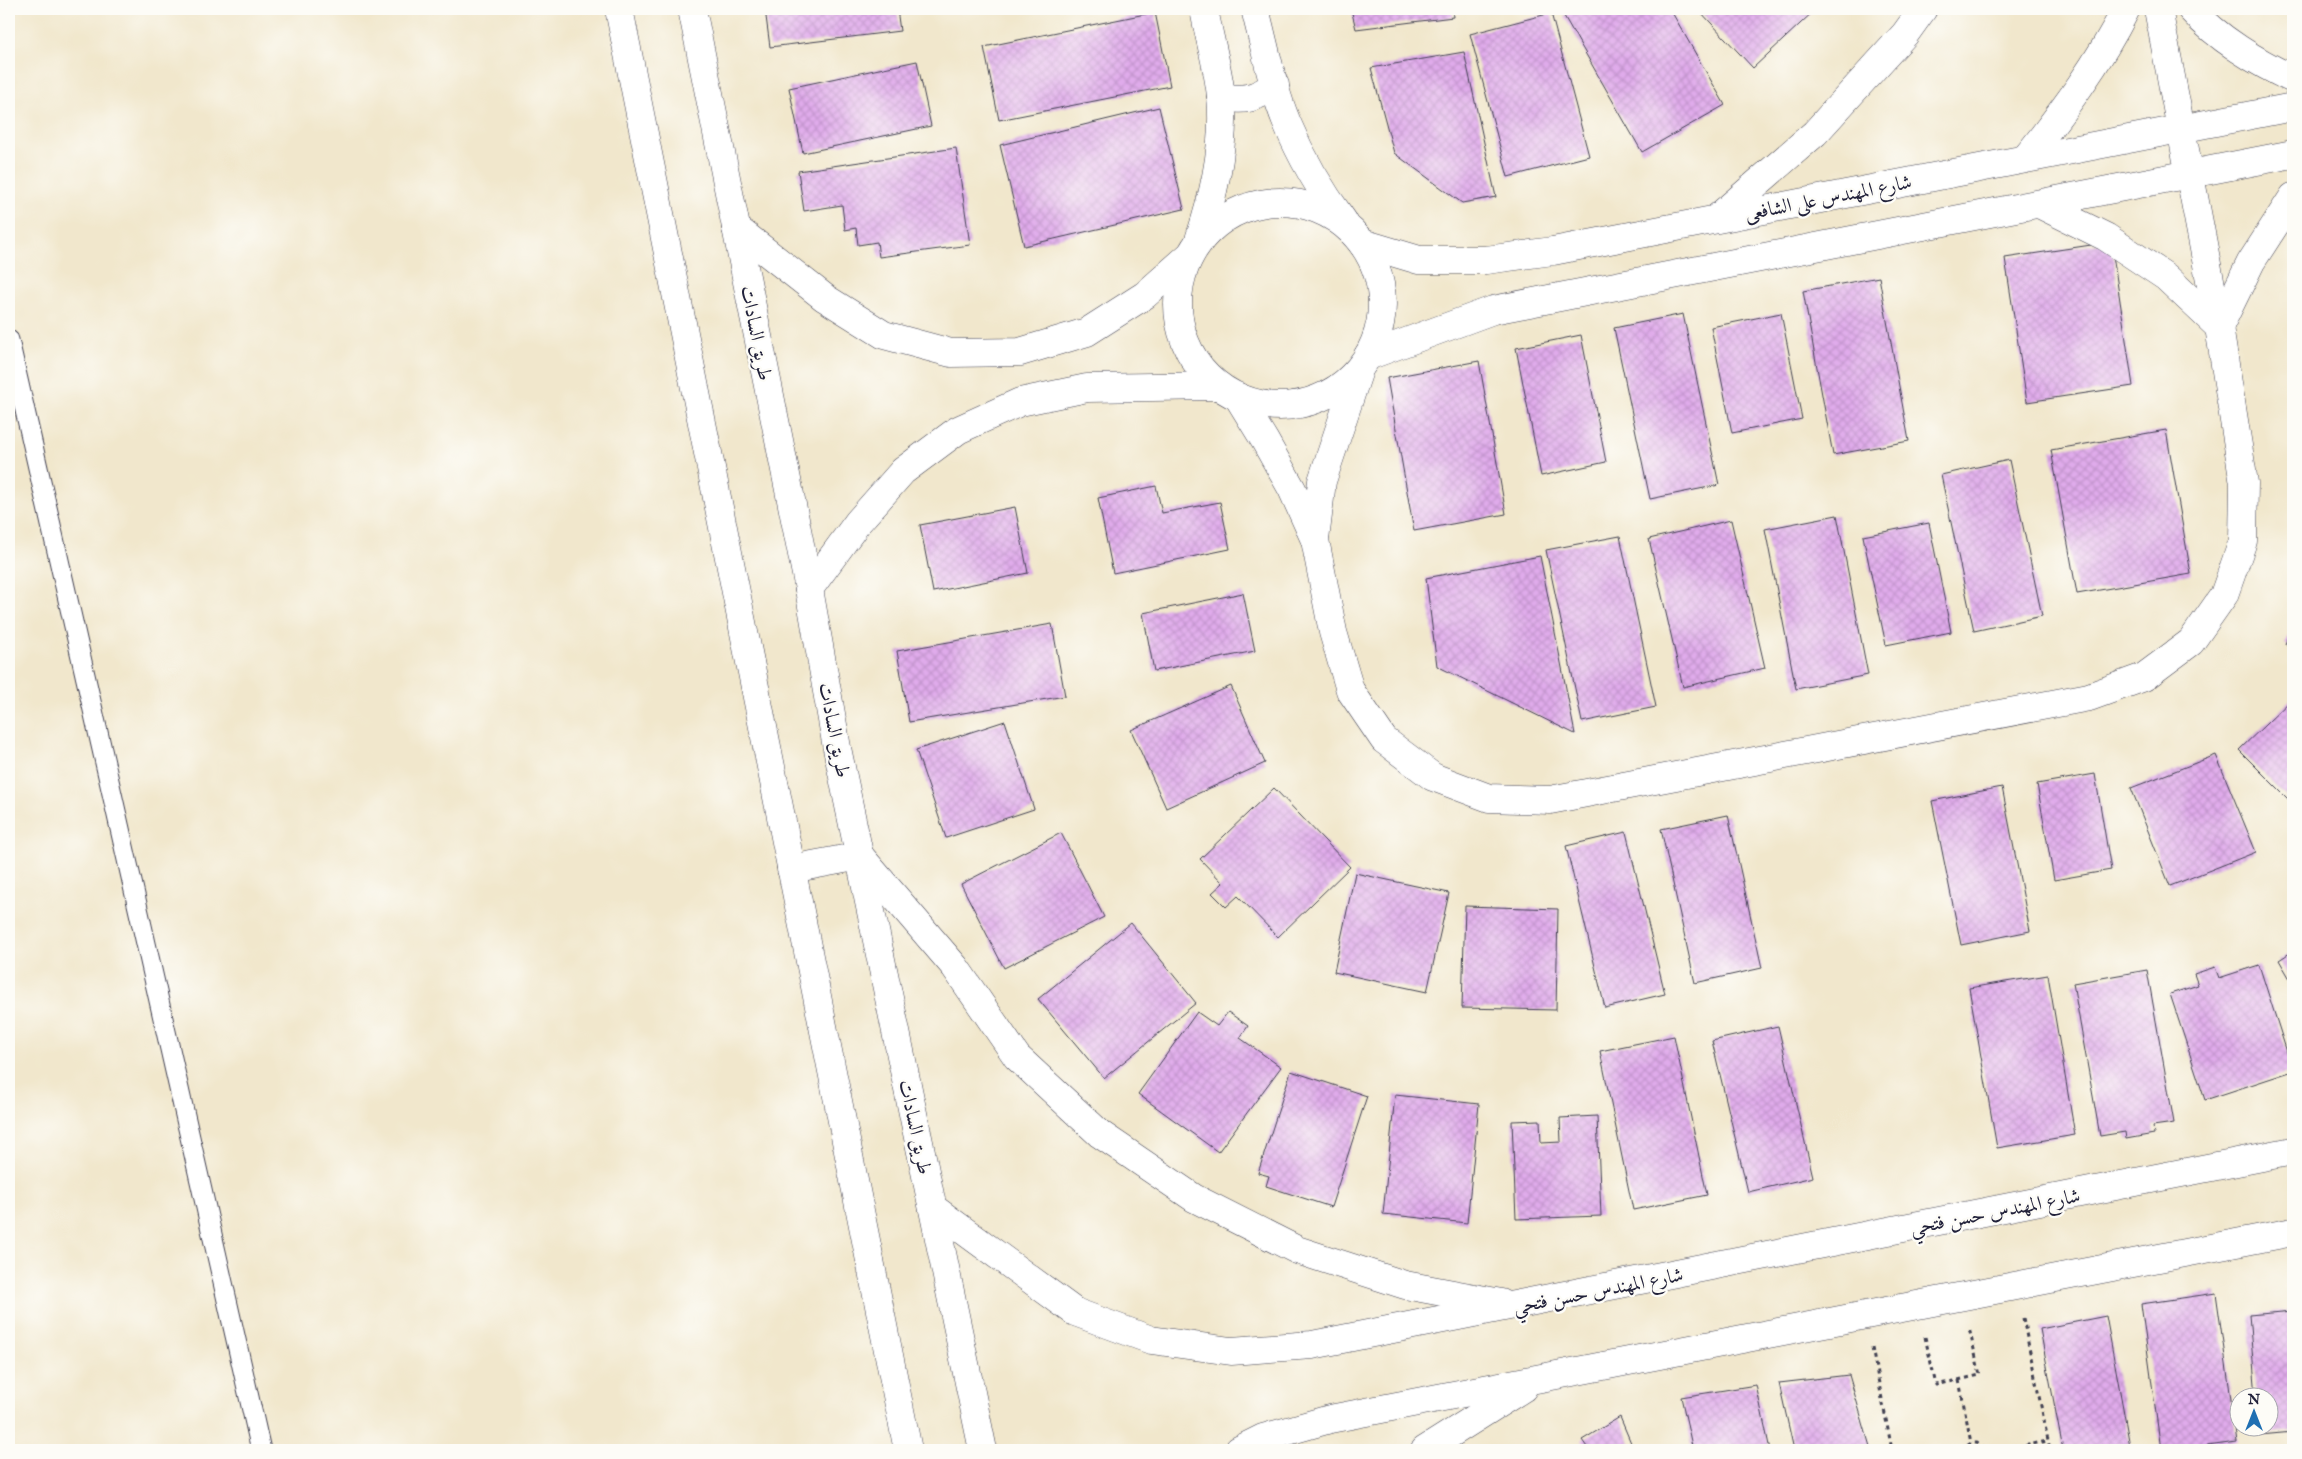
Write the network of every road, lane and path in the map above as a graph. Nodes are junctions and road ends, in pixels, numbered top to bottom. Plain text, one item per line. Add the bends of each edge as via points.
1 (619, 9) edge
2 (692, 9) edge
3 (1204, 9) edge
4 (1255, 9) edge
5 (1923, 9) edge
6 (2126, 9) edge
7 (2158, 9) edge
8 (2191, 9) edge
9 (2293, 79) edge
10 (1275, 85) junction
11 (1221, 97) junction
12 (2293, 107) edge
13 (2180, 129) junction
14 (2293, 154) edge
15 (2026, 158) junction
16 (2190, 175) junction
17 (2293, 197) edge
18 (2041, 204) junction
19 (1714, 220) junction
20 (736, 228) junction
21 (1354, 234) junction
22 (1195, 247) junction
23 (2219, 327) junction
24 (9, 340) edge
25 (1364, 363) junction
26 (1228, 391) junction
27 (1315, 540) junction
28 (808, 589) junction
29 (860, 856) junction
30 (791, 869) junction
31 (2293, 1151) edge
32 (933, 1208) junction
33 (2293, 1232) edge
34 (2017, 1286) junction
35 (1961, 1296) junction
36 (1918, 1305) junction
37 (1517, 1306) junction
38 (1866, 1316) junction
39 (1535, 1380) junction
40 (1959, 1380) junction
41 (2048, 1441) junction
42 (1970, 1443) junction
43 (261, 1450) edge
44 (908, 1450) edge
45 (983, 1450) edge
46 (1240, 1450) edge
47 (1425, 1450) edge
48 (1892, 1450) edge
49 (1961, 1450) edge
50 (1985, 1450) edge
51 (2002, 1450) edge
52 (2050, 1450) edge

1 - 30 street
2 - 20 street, طريق السادات
3 - 11 street
4 - 10 street
5 - 19 street via 1905,34 1815,133
6 - 15 street via 2073,97
7 - 13 street
8 - 9 street via 2201,20 2265,66
10 - 11 street via 1258,96 1240,100
10 - 21 street via 1286,121 1303,158 1323,193
11 - 22 street via 1218,169 1210,205
12 - 13 street, شارع المهندس على الشافعى
13 - 15 street, شارع المهندس على الشافعى
13 - 16 street
14 - 16 street
15 - 19 street, شارع المهندس على الشافعى
16 - 18 street
16 - 23 street
17 - 23 street via 2251,262
18 - 23 street via 2106,237 2166,277
18 - 25 street via 1493,310
19 - 21 street, شارع المهندس على الشافعى via 1553,251 1486,260 1419,260
20 - 22 street via 825,298 884,335 951,353 1020,352 1087,332 1145,294
20 - 28 street, طريق السادات
21 - 22 street, شارع المهندس على الشافعى via 1318,210 1286,203 1254,206 1224,219
21 - 25 street via 1375,265 1382,290 1382,317 1376,342
22 - 26 street via 1180,284 1179,316 1187,348 1206,374
23 - 27 street via 2244,483 2243,541 2224,596 2191,642 2144,678 2090,697 1550,800 1489,798 1433,777 1384,740 1350,690 1333,632
24 - 43 lane
25 - 26 street via 1348,382 1318,399 1283,407 1248,401
25 - 27 street via 1322,481
26 - 27 street via 1266,441
26 - 28 street via 1087,388 1020,402 958,430 903,471 858,522
28 - 29 street, طريق السادات
29 - 30 street
29 - 32 street, طريق السادات
29 - 37 street via 955,967 1017,1057 1100,1134 1186,1193 1297,1250 1405,1285
30 - 44 street
31 - 37 street, شارع المهندس حسن فتحي
32 - 37 street, شارع المهندس حسن فتحي via 1075,1312 1151,1340 1231,1351 1312,1345
32 - 45 street, طريق السادات
33 - 34 street
34 - 35 street
34 - 41 path
35 - 36 street
35 - 40 path via 1980,1375
36 - 38 street
36 - 40 path via 1936,1385
38 - 39 street
38 - 48 path
39 - 46 street via 1330,1419 1263,1438
39 - 47 street
40 - 42 path
41 - 51 path
41 - 52 path
42 - 49 path
42 - 50 path via 1978,1443

